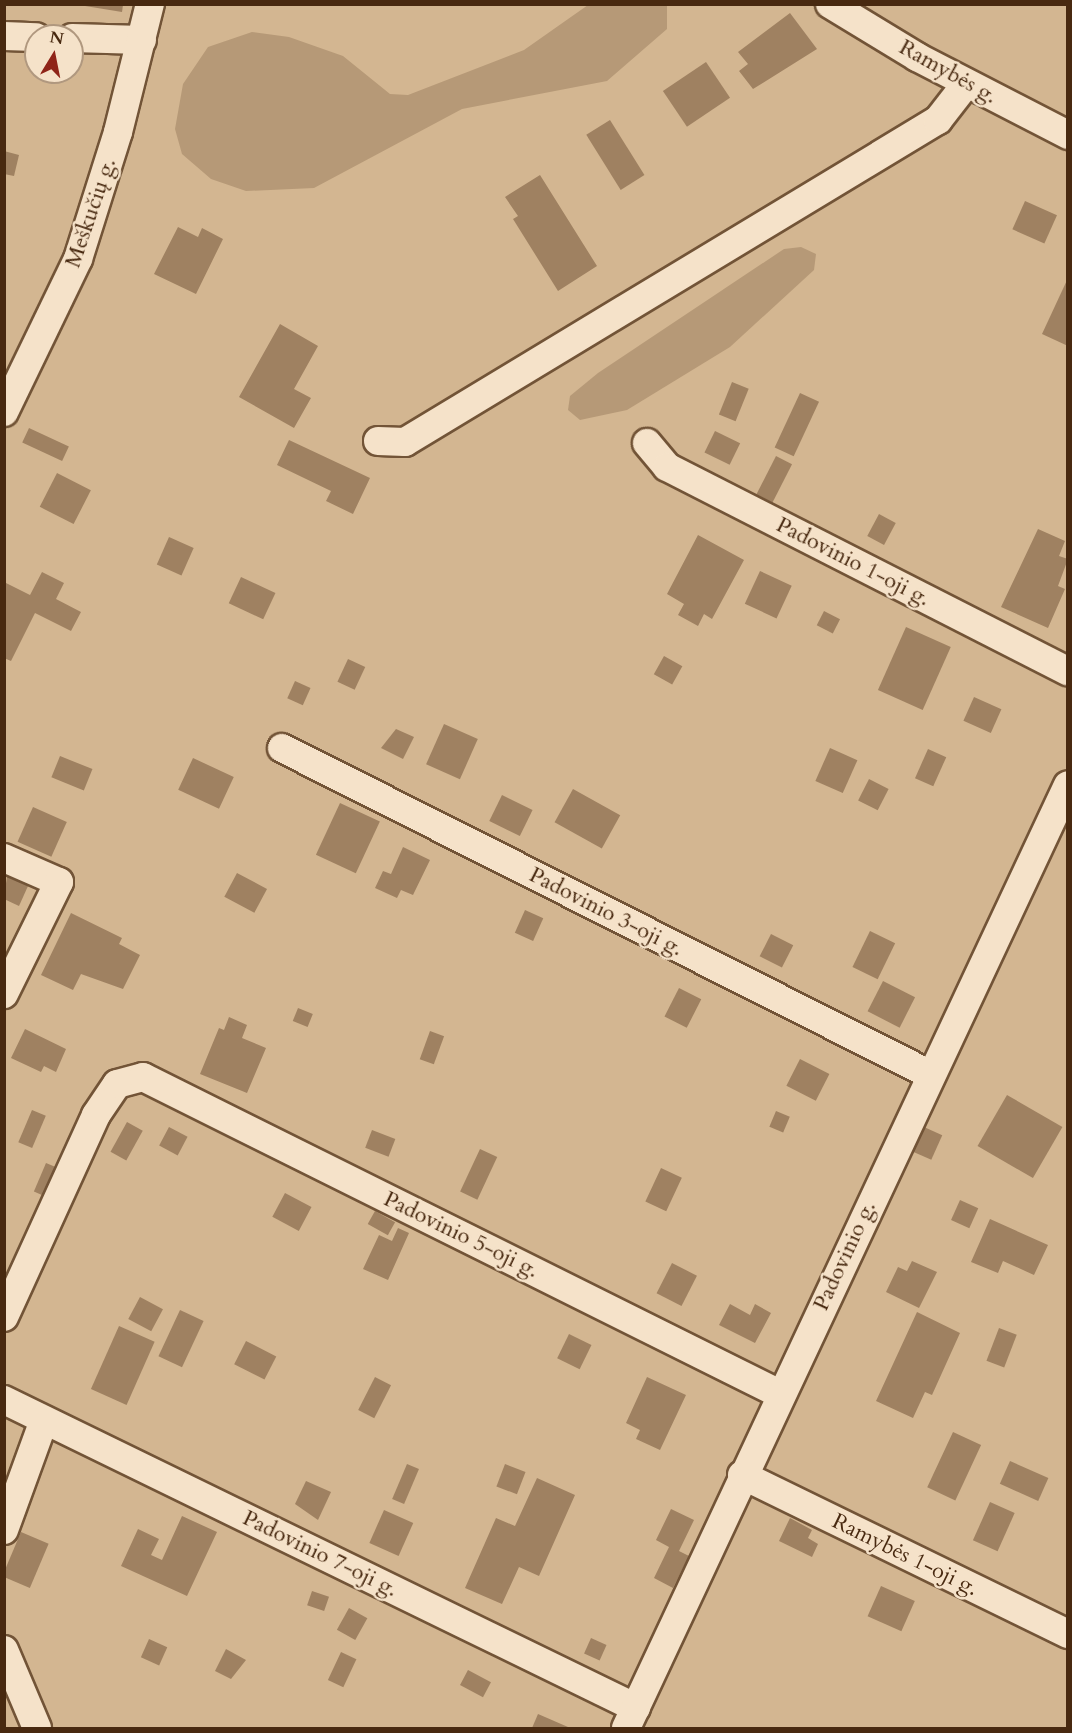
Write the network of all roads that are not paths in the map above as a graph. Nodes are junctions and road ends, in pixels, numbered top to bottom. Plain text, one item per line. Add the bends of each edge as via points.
1 (150, 4) edge
2 (830, 4) edge
3 (4, 36) edge
4 (24, 36) edge
5 (84, 38) edge
6 (142, 40) junction
7 (966, 84) junction
8 (1068, 135) edge
9 (4, 412) edge
10 (378, 441) dead end
11 (647, 443) dead end
12 (1068, 671) edge
13 (282, 748) dead end
14 (1068, 785) edge
15 (4, 858) edge
16 (4, 994) edge
17 (931, 1075) junction
18 (4, 1317) edge
19 (780, 1394) junction
20 (4, 1400) edge
21 (44, 1420) junction
22 (742, 1475) junction
23 (4, 1530) edge
24 (1068, 1634) edge
25 (4, 1650) edge
26 (631, 1718) edge
27 (37, 1728) edge

1 - 6 street, Meškučių g.
2 - 7 street, Ramybės g.
3 - 4 street
5 - 6 street
6 - 9 street, Meškučių g. via 78,259
7 - 8 street, Ramybės g.
7 - 10 street via 928,127 405,442
11 - 12 street, Padovinio 1-oji g. via 667,467
13 - 17 street, Padovinio 3-oji g.
14 - 17 street, Padovinio g.
15 - 16 street via 59,882
17 - 19 street, Padovinio g.
18 - 19 street, Padovinio 5-oji g. via 96,1115 117,1084 142,1077
19 - 22 street, Padovinio g.
20 - 21 street, Padovinio 7-oji g.
21 - 23 street
21 - 26 street, Padovinio 7-oji g.
22 - 24 street, Ramybės 1-oji g.
22 - 26 street, Padovinio g.
25 - 27 street

